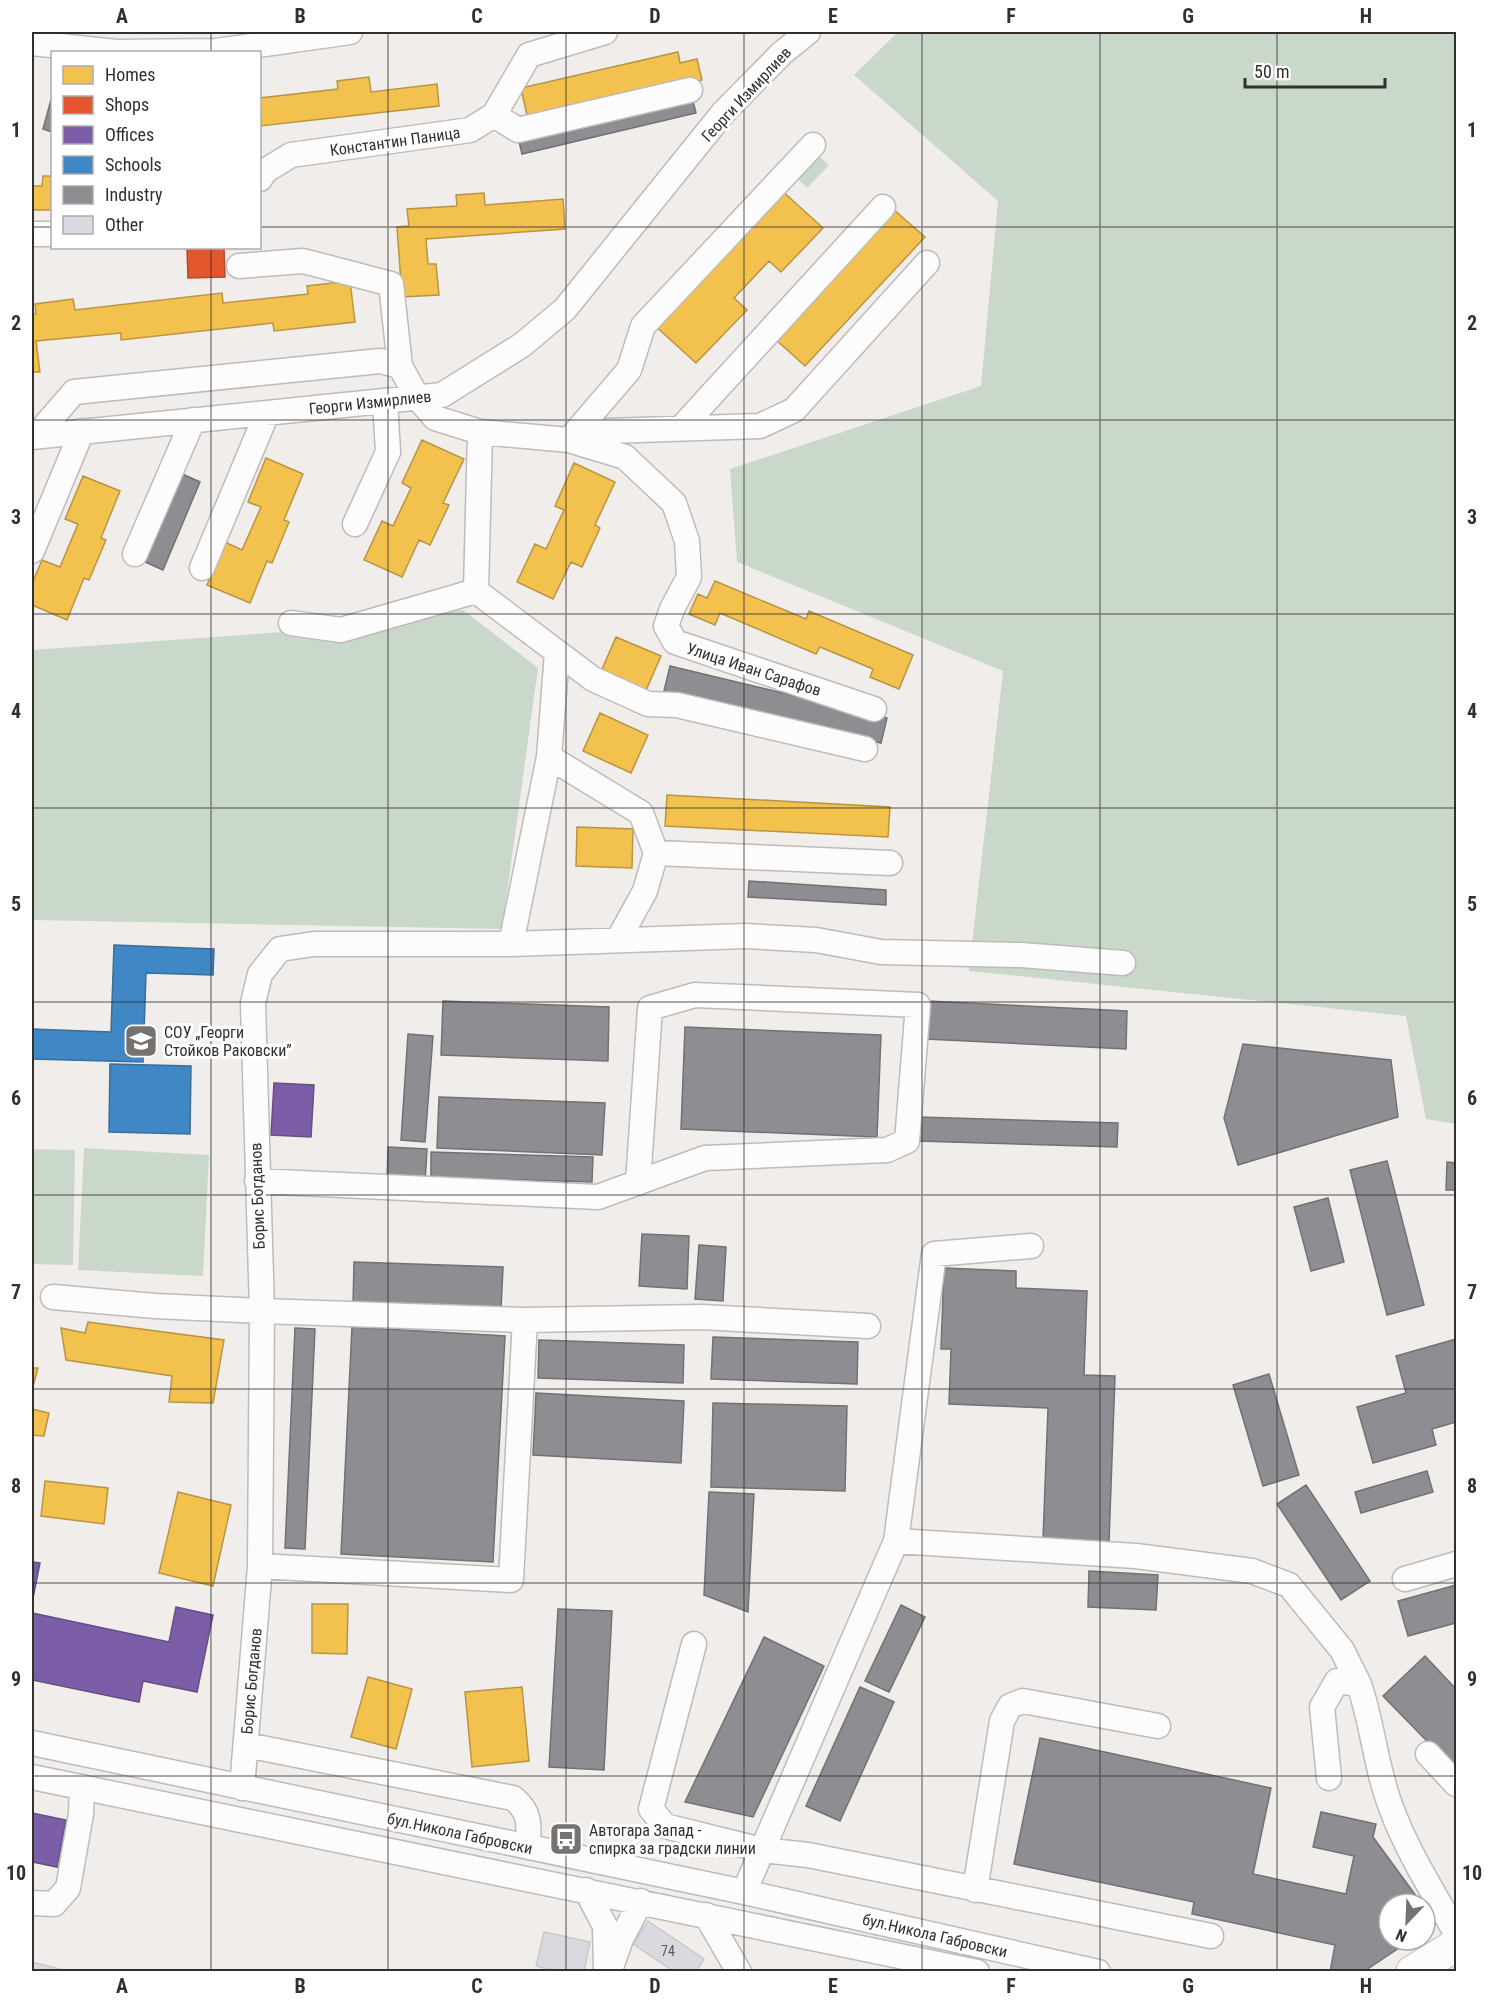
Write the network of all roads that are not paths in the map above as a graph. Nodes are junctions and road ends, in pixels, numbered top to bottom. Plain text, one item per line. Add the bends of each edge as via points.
1 (350, 32) edge
2 (605, 32) edge
3 (808, 32) edge
4 (32, 43) edge
5 (107, 51) edge
6 (216, 51) edge
7 (690, 90) dead end
8 (494, 115) junction
9 (813, 145) dead end
10 (261, 177) edge
11 (883, 207) dead end
12 (32, 234) edge
13 (51, 234) edge
14 (927, 263) dead end
15 (239, 267) dead end
16 (400, 366) junction
17 (417, 397) junction
18 (385, 401) junction
19 (267, 413) junction
20 (193, 420) junction
21 (681, 428) junction
22 (82, 431) junction
23 (480, 432) junction
24 (34, 436) edge
25 (569, 440) junction
26 (355, 524) dead end
27 (32, 551) edge
28 (135, 554) dead end
29 (202, 568) dead end
30 (476, 591) junction
31 (291, 623) dead end
32 (557, 652) junction
33 (874, 709) dead end
34 (865, 749) dead end
35 (549, 757) junction
36 (656, 853) junction
37 (890, 863) dead end
38 (618, 940) junction
39 (511, 944) junction
40 (1123, 963) dead end
41 (257, 1181) junction
42 (638, 1183) junction
43 (1030, 1246) dead end
44 (53, 1297) dead end
45 (261, 1311) junction
46 (525, 1320) junction
47 (868, 1326) dead end
48 (896, 1541) junction
49 (1456, 1564) edge
50 (261, 1566) junction
51 (1405, 1579) dead end
52 (694, 1644) dead end
53 (1359, 1684) junction
54 (1158, 1726) dead end
55 (32, 1743) edge
56 (246, 1745) junction
57 (1428, 1754) dead end
58 (32, 1777) edge
59 (1329, 1778) dead end
60 (1456, 1784) edge
61 (82, 1787) junction
62 (242, 1788) junction
63 (528, 1847) junction
64 (762, 1851) junction
65 (586, 1890) junction
66 (975, 1890) junction
67 (744, 1892) junction
68 (640, 1901) junction
69 (32, 1903) edge
70 (706, 1915) junction
71 (1456, 1933) edge
72 (1211, 1936) dead end
73 (1456, 1945) edge
74 (608, 1971) edge
75 (740, 1971) edge
76 (977, 1971) edge
77 (1098, 1971) edge
78 (1412, 1971) edge

1 - 6 street
2 - 8 street, Константин Паница via 529,55
3 - 17 street, Георги Измирлиев via 723,113 565,309 522,345 441,395
4 - 5 street
7 - 8 street via 518,130
8 - 10 street, Константин Паница via 470,130 291,155
9 - 25 street via 643,326 629,370
11 - 21 street
12 - 13 street
14 - 21 street via 794,410 760,426
15 - 16 street via 303,261 391,284
16 - 17 street, Улица Иван Сарафов
16 - 24 street via 380,361 74,392
17 - 18 street, Георги Измирлиев
17 - 23 street, Улица Иван Сарафов via 435,418
18 - 19 street, Георги Измирлиев
18 - 26 street via 388,452
19 - 20 street, Георги Измирлиев
19 - 29 street
20 - 22 street, Георги Измирлиев
20 - 28 street
21 - 25 street via 608,431
22 - 24 street, Георги Измирлиев
22 - 27 street
23 - 25 street, Улица Иван Сарафов
23 - 30 street
25 - 33 street, Улица Иван Сарафов via 625,458 674,503 687,541 689,577 666,626 675,642
30 - 31 street via 341,630
30 - 32 street
32 - 34 street via 592,679 648,704 677,705
32 - 35 street
35 - 36 street via 641,813
35 - 39 street
36 - 37 street
36 - 38 street via 645,891
38 - 39 street, Борис Богданов
38 - 40 street, Борис Богданов via 746,936 816,940 881,952 1021,955
39 - 41 street, Борис Богданов via 314,944 280,949 260,974 253,1004
41 - 42 street via 598,1197
41 - 45 street, Борис Богданов
42 - 42 street via 650,1008 694,995 918,1005 907,1142 887,1150 705,1158
43 - 48 street via 934,1254
44 - 45 street
45 - 46 street
45 - 50 street, Борис Богданов
46 - 47 street via 702,1317
46 - 50 street via 511,1580
48 - 53 street via 1136,1556 1252,1571 1289,1585 1341,1650
48 - 64 street
49 - 51 street
50 - 56 street, Борис Богданов
52 - 64 street via 651,1809 665,1826
53 - 59 street via 1337,1681 1322,1707
53 - 71 street via 1391,1808
54 - 66 street via 1023,1701 1010,1706 1002,1721
55 - 62 street, бул.Никола Габровски
56 - 62 street, Борис Богданов
56 - 63 street via 513,1798 529,1817
57 - 60 street
58 - 61 street, бул.Никола Габровски
61 - 65 street, бул.Никола Габровски
61 - 69 street via 68,1888 54,1904
62 - 63 street, бул.Никола Габровски
63 - 67 street, бул.Никола Габровски
64 - 66 street via 808,1855
64 - 67 street
65 - 68 street, бул.Никола Габровски
65 - 74 street via 605,1926
66 - 72 street
67 - 77 street, бул.Никола Габровски
68 - 70 street, бул.Никола Габровски
68 - 74 street
70 - 75 street
70 - 76 street, бул.Никола Габровски
73 - 78 main road

